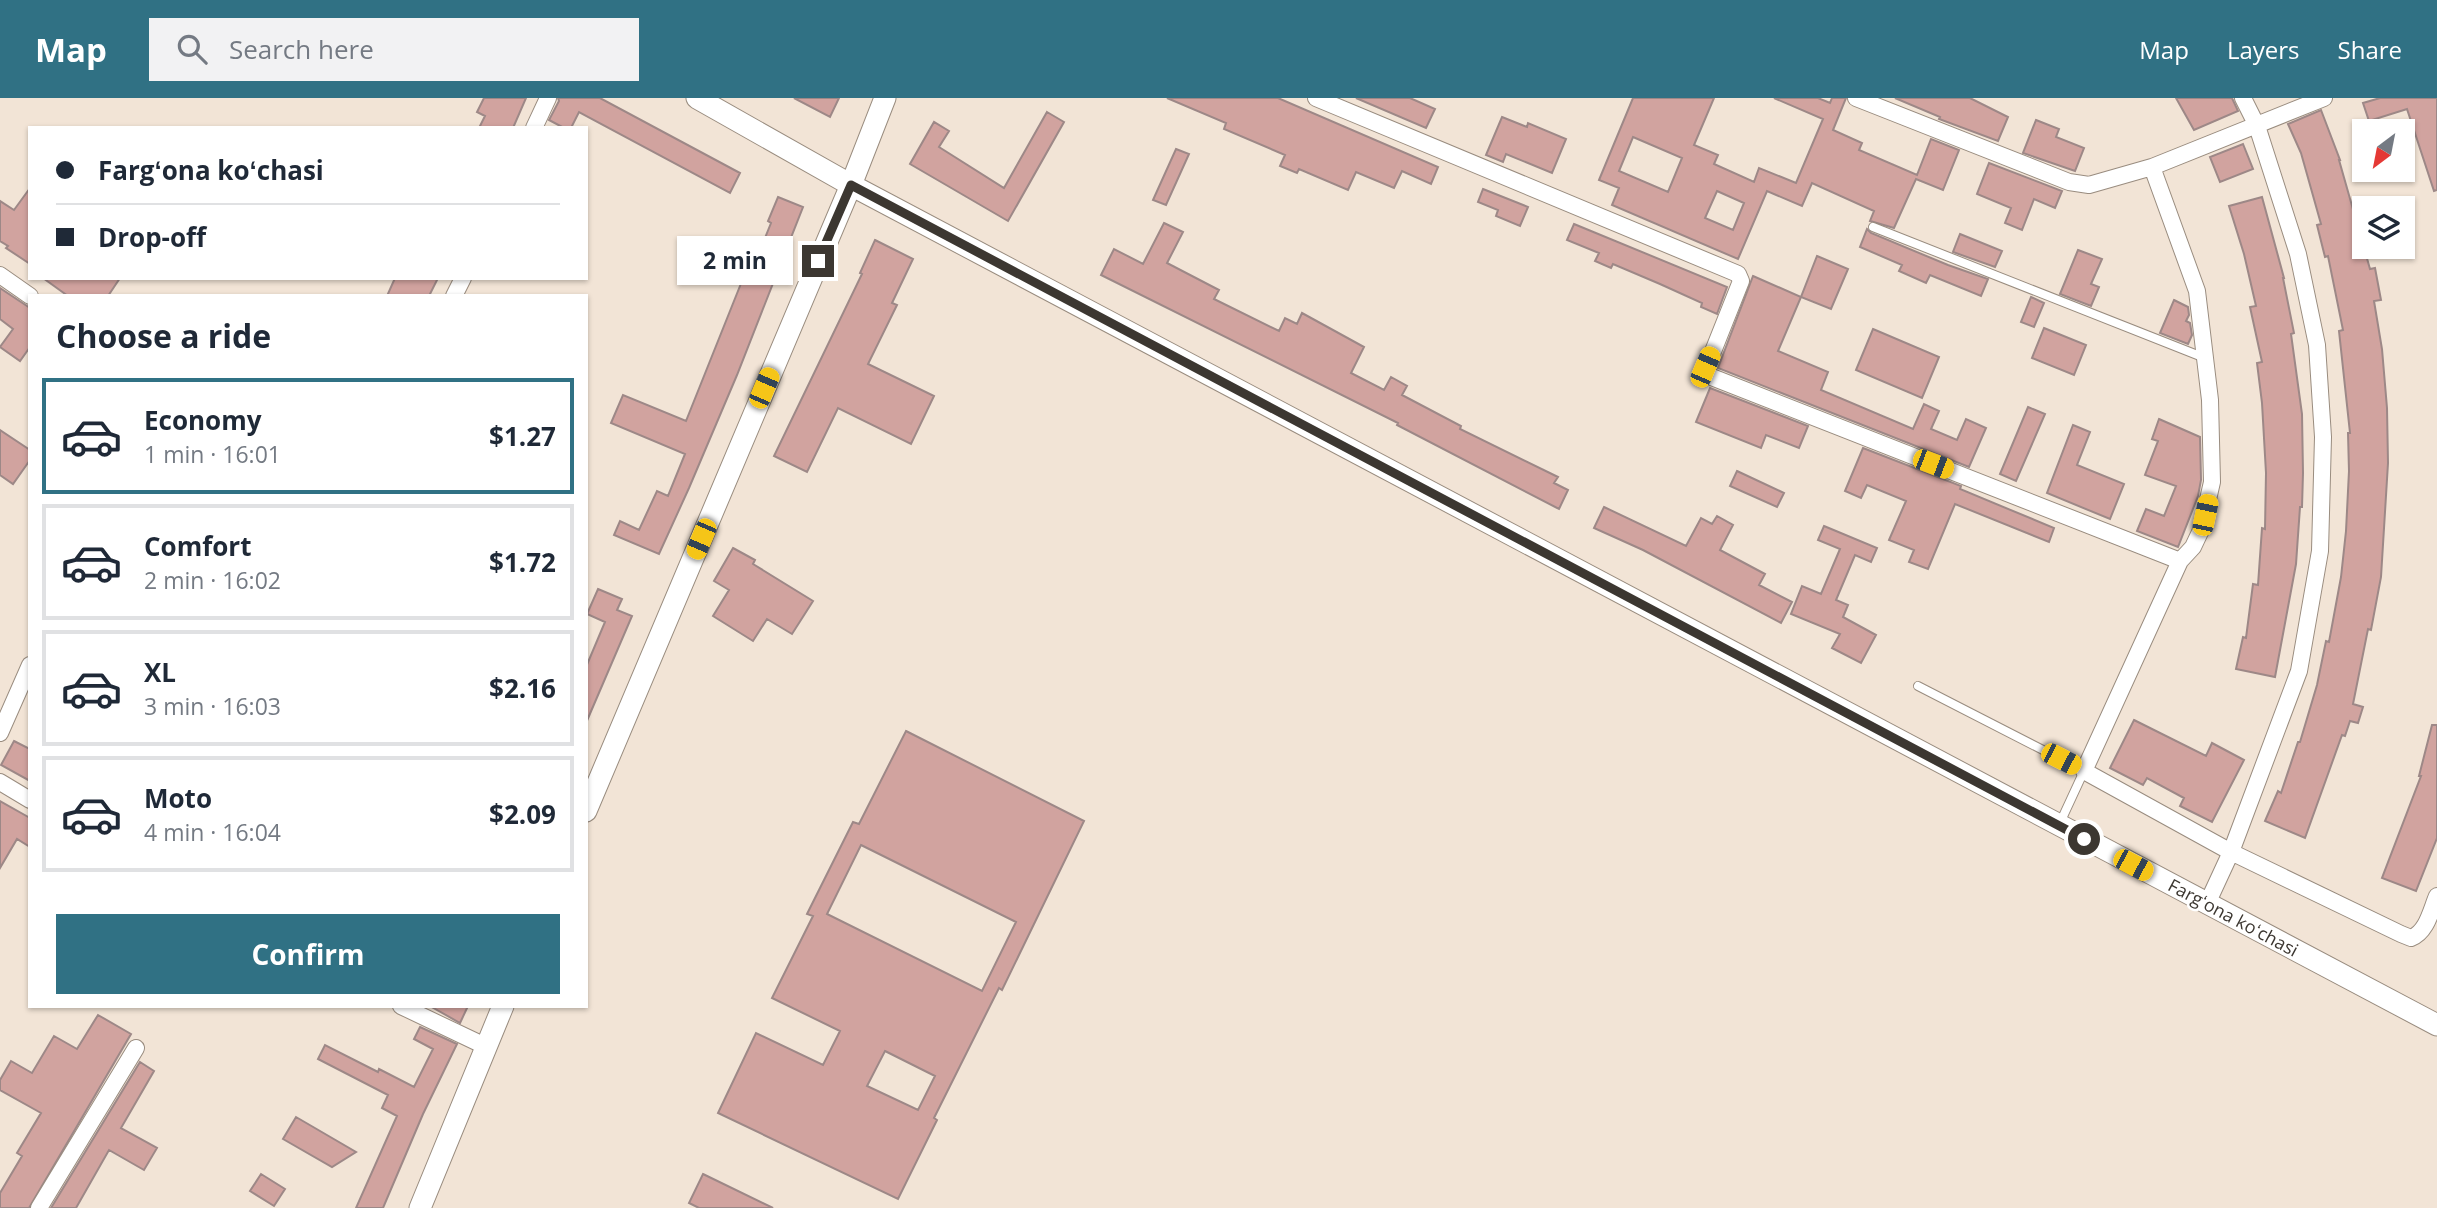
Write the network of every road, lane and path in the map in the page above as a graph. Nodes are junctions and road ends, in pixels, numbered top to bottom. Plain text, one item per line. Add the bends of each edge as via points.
1 (548, 98) edge
2 (697, 98) edge
3 (885, 98) edge
4 (1316, 98) edge
5 (1856, 98) edge
6 (2243, 98) edge
7 (2324, 98) edge
8 (535, 126) edge
9 (2257, 126) junction
10 (2152, 167) junction
11 (851, 185) junction
12 (1873, 227) dead end
13 (0, 275) edge
14 (28, 295) edge
15 (2205, 358) junction
16 (2180, 561) junction
17 (28, 670) edge
18 (1919, 686) dead end
19 (0, 733) edge
20 (2084, 771) junction
21 (0, 782) edge
22 (28, 799) edge
23 (588, 806) edge
24 (2059, 826) junction
25 (2231, 852) junction
26 (2437, 896) edge
27 (2207, 904) junction
28 (405, 1008) edge
29 (502, 1008) edge
30 (2437, 1025) edge
31 (485, 1046) junction
32 (136, 1048) dead end
33 (39, 1208) edge
34 (420, 1208) edge

1 - 8 street
2 - 11 street, Fargʻona koʻchasi
3 - 11 street
4 - 16 street via 1738,274 1741,281 1704,374
5 - 10 street via 2069,182 2089,185
6 - 9 street
7 - 9 street
9 - 10 street
9 - 25 street via 2298,254 2317,345 2323,437 2320,538 2299,671
10 - 15 street via 2197,291
11 - 23 street
11 - 24 street, Fargʻona koʻchasi
12 - 15 lane
13 - 14 street
15 - 16 street via 2212,482 2202,530
16 - 20 street
17 - 19 street
18 - 20 lane
20 - 24 lane
20 - 25 street
21 - 22 street
24 - 27 street, Fargʻona koʻchasi
25 - 26 street via 2411,938 2425,926
25 - 27 street
27 - 30 street, Fargʻona koʻchasi
28 - 31 street
29 - 31 street
31 - 34 street
32 - 33 street

